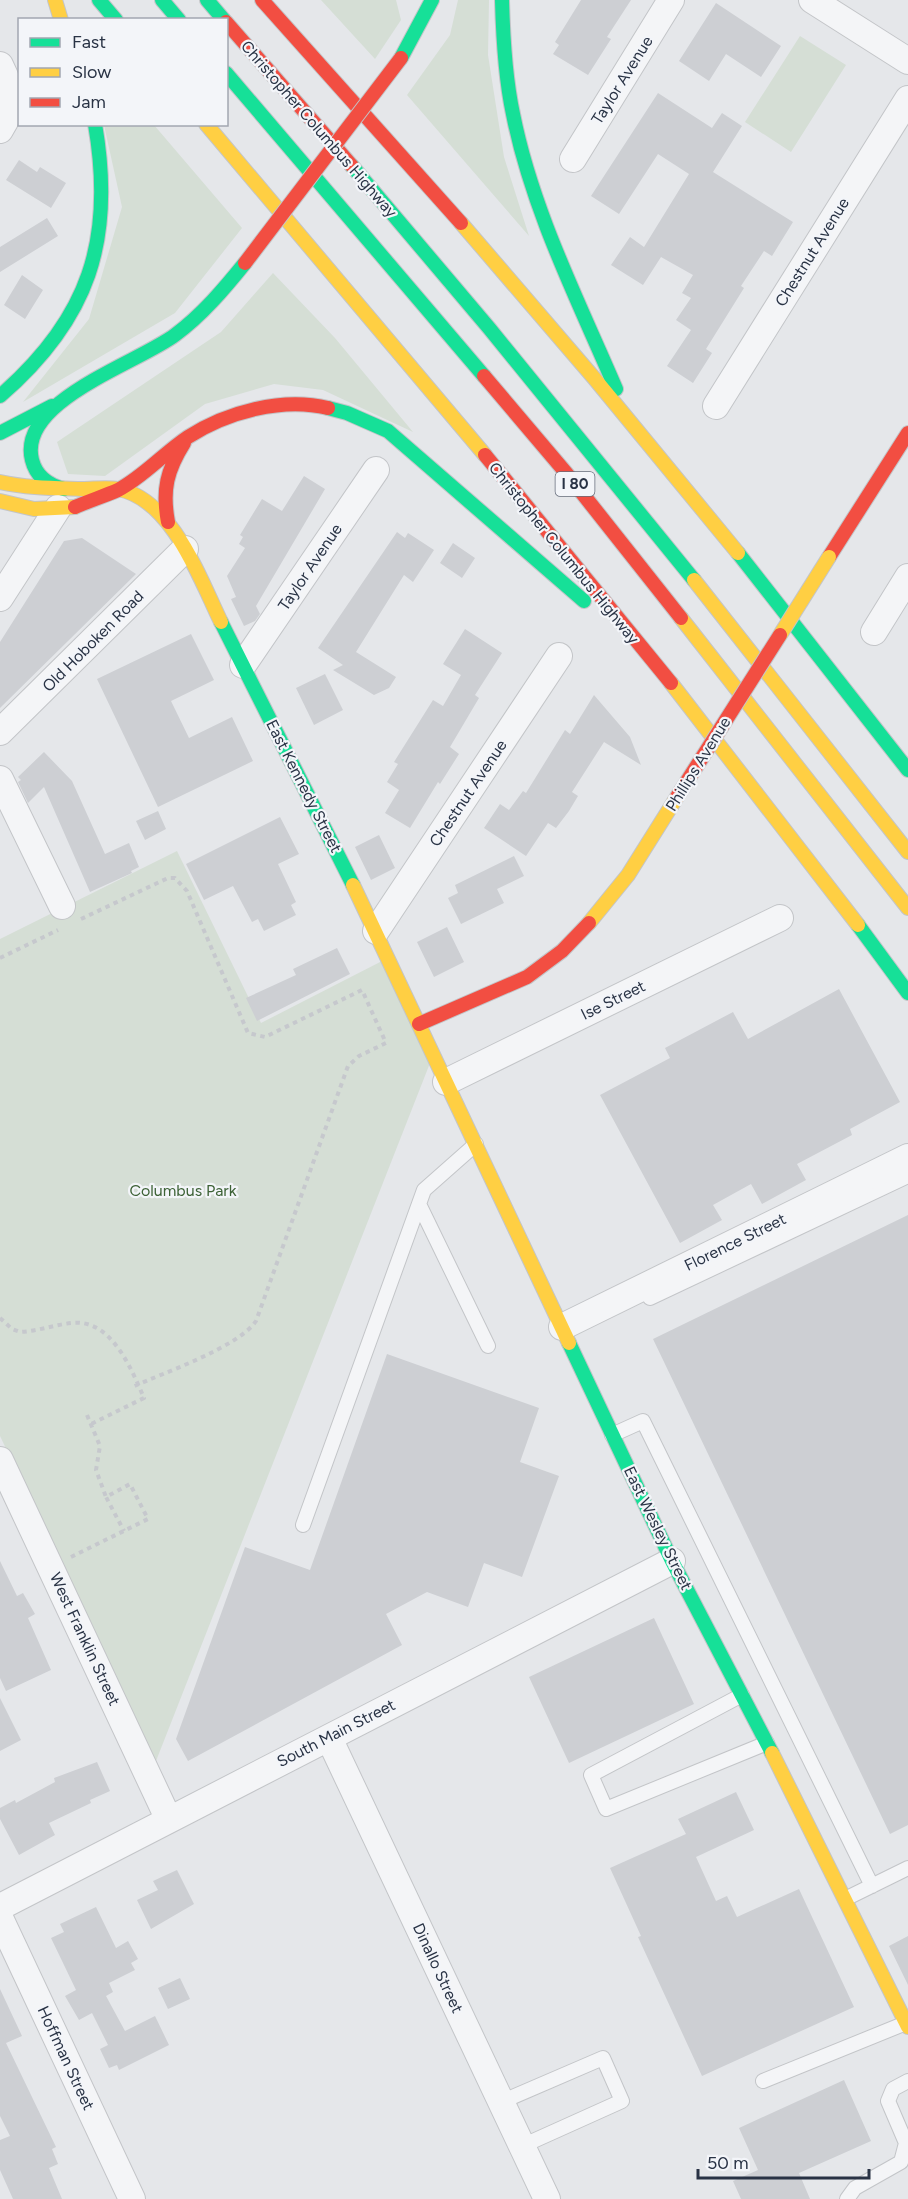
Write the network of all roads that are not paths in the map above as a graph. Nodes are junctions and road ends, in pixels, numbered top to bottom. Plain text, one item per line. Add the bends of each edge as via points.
1 (55, 0) edge
2 (99, 0) edge
3 (162, 0) edge
4 (207, 0) edge
5 (262, 0) edge
6 (432, 0) edge
7 (502, 0) edge
8 (671, 0) edge
9 (812, 0) edge
10 (60, 18) edge
11 (114, 18) edge
12 (177, 18) edge
13 (222, 18) edge
14 (228, 25) edge
15 (908, 61) edge
16 (0, 65) edge
17 (228, 75) edge
18 (908, 99) edge
19 (96, 126) edge
20 (208, 126) edge
21 (0, 130) edge
22 (573, 159) dead end
23 (74, 394) junction
24 (0, 396) edge
25 (717, 406) dead end
26 (630, 421) junction
27 (0, 433) edge
28 (908, 433) edge
29 (188, 437) junction
30 (376, 470) dead end
31 (0, 482) edge
32 (118, 489) junction
33 (0, 501) edge
34 (66, 501) junction
35 (107, 510) dead end
36 (168, 522) junction
37 (152, 525) dead end
38 (185, 549) junction
39 (908, 577) edge
40 (0, 598) edge
41 (874, 632) dead end
42 (647, 655) junction
43 (559, 656) dead end
44 (243, 665) junction
45 (0, 732) edge
46 (908, 770) edge
47 (0, 779) edge
48 (908, 852) edge
49 (908, 908) edge
50 (780, 918) dead end
51 (64, 920) road end
52 (376, 931) junction
53 (908, 993) edge
54 (419, 1024) junction
55 (446, 1082) junction
56 (476, 1144) junction
57 (908, 1156) edge
58 (908, 1176) edge
59 (419, 1204) junction
60 (564, 1333) junction
61 (489, 1346) dead end
62 (612, 1435) junction
63 (2, 1469) edge
64 (303, 1525) dead end
65 (672, 1561) junction
66 (742, 1695) junction
67 (328, 1738) junction
68 (767, 1743) junction
69 (168, 1818) junction
70 (908, 1868) edge
71 (872, 1886) junction
72 (844, 1900) junction
73 (0, 1906) edge
74 (0, 1918) edge
75 (907, 2025) edge
76 (763, 2081) dead end
77 (908, 2081) edge
78 (501, 2102) junction
79 (522, 2146) junction
80 (132, 2199) edge
81 (547, 2199) edge
82 (847, 2199) edge

1 - 10 main road
2 - 11 main road
3 - 12 main road
4 - 13 main road, Christopher Columbus Highway / I 80
5 - 26 main road via 426,181
6 - 23 main road, bridge via 401,58 211,303 173,336
7 - 26 main road via 509,95 526,164 550,232
8 - 22 street, Taylor Avenue
9 - 15 street
14 - 48 main road, Christopher Columbus Highway / I 80 via 552,405 736,631
16 - 21 street via 12,102
17 - 49 main road, Christopher Columbus Highway / I 80 via 567,474
18 - 25 street, Chestnut Avenue
19 - 24 main road via 102,152 103,200 94,265 59,337 24,377
20 - 42 main road, Christopher Columbus Highway via 428,385
23 - 27 main road
23 - 34 main road via 39,423 31,445 39,476
26 - 46 main road
28 - 54 main road, Phillips Avenue, bridge via 628,875 596,916 562,951 527,977
29 - 32 main road
29 - 36 main road via 167,469 162,496
29 - 42 main road via 220,420 259,408 307,402 347,413 388,431
30 - 44 street, Taylor Avenue
31 - 34 main road, East Kennedy Street
32 - 34 main road, East Kennedy Street
32 - 34 main road
32 - 36 main road, East Kennedy Street via 147,502
33 - 34 main road, East Kennedy Street via 34,509
34 - 35 main road, East Kennedy Street
34 - 40 street
36 - 38 main road, East Kennedy Street
37 - 38 main road, East Kennedy Street
38 - 44 main road, East Kennedy Street
38 - 45 street, Old Hoboken Road
39 - 41 street
42 - 53 main road, Christopher Columbus Highway
43 - 52 street, Chestnut Avenue
44 - 52 main road, East Kennedy Street
47 - 51 street
50 - 55 street, Ise Street
52 - 54 main road, East Kennedy Street
54 - 55 main road, East Wesley Street
55 - 56 main road, East Wesley Street
56 - 59 lane via 424,1190
56 - 60 main road, East Wesley Street
57 - 60 street, Florence Street
58 - 60 lane
59 - 61 lane
59 - 64 lane
60 - 62 main road, East Wesley Street
62 - 65 main road, East Wesley Street
62 - 71 lane via 643,1421
63 - 69 street, West Franklin Street
65 - 66 main road, East Wesley Street
65 - 67 street, South Main Street
66 - 68 main road, East Wesley Street
66 - 68 lane via 591,1775 606,1809
67 - 69 street, South Main Street
67 - 78 street, Dinallo Street
68 - 72 main road, East Wesley Street
69 - 73 street, South Main Street
70 - 71 lane
71 - 72 lane
72 - 75 main road, East Wesley Street
74 - 80 street, Hoffman Street
75 - 76 lane
77 - 82 lane via 893,2089 888,2101 906,2143 901,2162 855,2188
78 - 79 street, Dinallo Street
78 - 79 lane via 603,2058 622,2101
79 - 81 street, Dinallo Street

